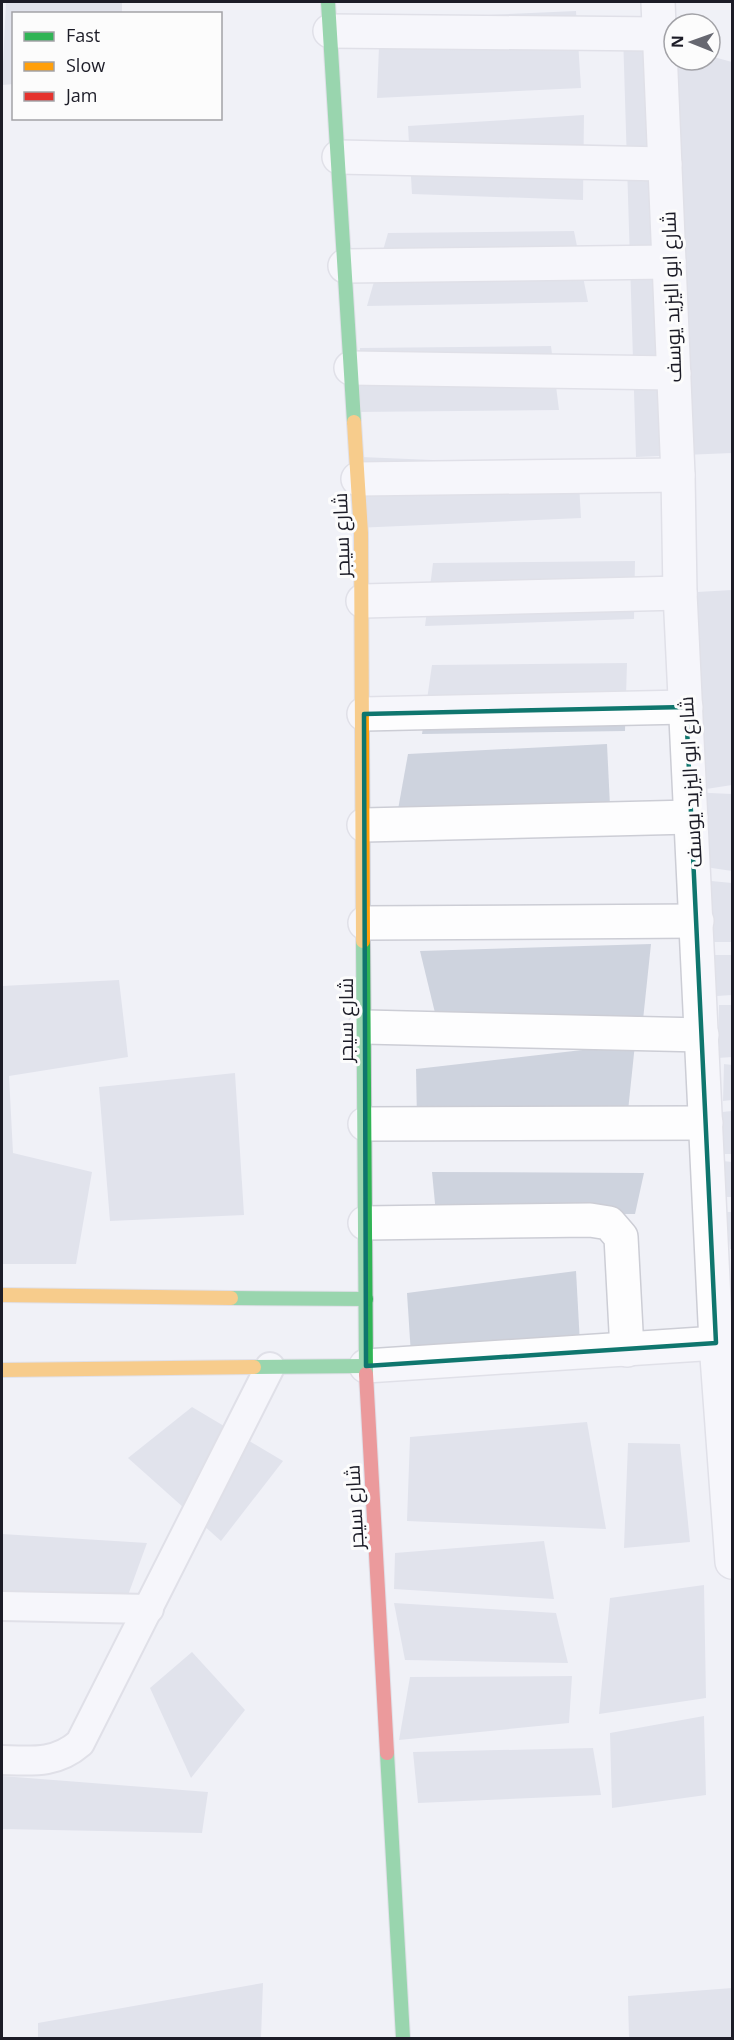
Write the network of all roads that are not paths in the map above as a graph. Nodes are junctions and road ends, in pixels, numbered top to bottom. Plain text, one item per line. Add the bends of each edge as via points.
1 (658, 2) edge
2 (329, 16) edge
3 (659, 34) junction
4 (339, 157) junction
5 (665, 164) junction
6 (669, 262) junction
7 (345, 266) junction
8 (351, 368) junction
9 (674, 373) junction
10 (678, 475) junction
11 (358, 479) junction
12 (680, 593) junction
13 (363, 600) junction
14 (686, 707) junction
15 (364, 714) junction
16 (691, 817) junction
17 (364, 825) junction
18 (697, 921) junction
19 (365, 922) junction
20 (365, 1027) junction
21 (702, 1035) junction
22 (706, 1123) junction
23 (365, 1124) junction
24 (365, 1223) junction
25 (2, 1295) edge
26 (366, 1299) junction
27 (724, 1342) edge
28 (627, 1350) junction
29 (366, 1366) junction
30 (270, 1367) junction
31 (2, 1370) edge
32 (732, 1562) edge
33 (2, 1606) edge
34 (149, 1609) junction
35 (2, 1760) edge
36 (403, 2038) edge

1 - 3 street, شارع ابو اليزيد يوسف
2 - 3 street
2 - 4 main road, شارع سيجر
3 - 5 street, شارع ابو اليزيد يوسف
4 - 5 street
4 - 7 main road, شارع سيجر
5 - 6 street, شارع ابو اليزيد يوسف
6 - 7 street
6 - 9 street, شارع ابو اليزيد يوسف
7 - 8 main road, شارع سيجر
8 - 9 street
8 - 11 main road, شارع سيجر
9 - 10 street, شارع ابو اليزيد يوسف
10 - 11 street
10 - 12 street, شارع ابو اليزيد يوسف
11 - 13 main road, شارع سيجر
12 - 13 street
12 - 14 street, شارع ابو اليزيد يوسف
13 - 15 main road, شارع سيجر
14 - 15 street
14 - 16 street, شارع ابو اليزيد يوسف
15 - 17 main road, شارع سيجر
16 - 17 street
16 - 18 street, شارع ابو اليزيد يوسف
17 - 19 main road, شارع سيجر
18 - 19 street
18 - 21 street, شارع ابو اليزيد يوسف
19 - 20 main road, شارع سيجر
20 - 21 street
20 - 23 main road, شارع سيجر
21 - 22 street, شارع ابو اليزيد يوسف
22 - 23 street
22 - 27 street, شارع ابو اليزيد يوسف
23 - 24 main road, شارع سيجر
24 - 26 main road, شارع سيجر
24 - 28 street via 609,1223 621,1237
25 - 26 main road
26 - 29 main road, شارع سيجر
27 - 28 street
27 - 32 street, شارع ابو اليزيد يوسف
28 - 29 street
29 - 30 main road
29 - 36 main road, شارع سيجر
30 - 31 main road
30 - 34 lane
33 - 34 lane
34 - 35 lane via 80,1743 44,1762

